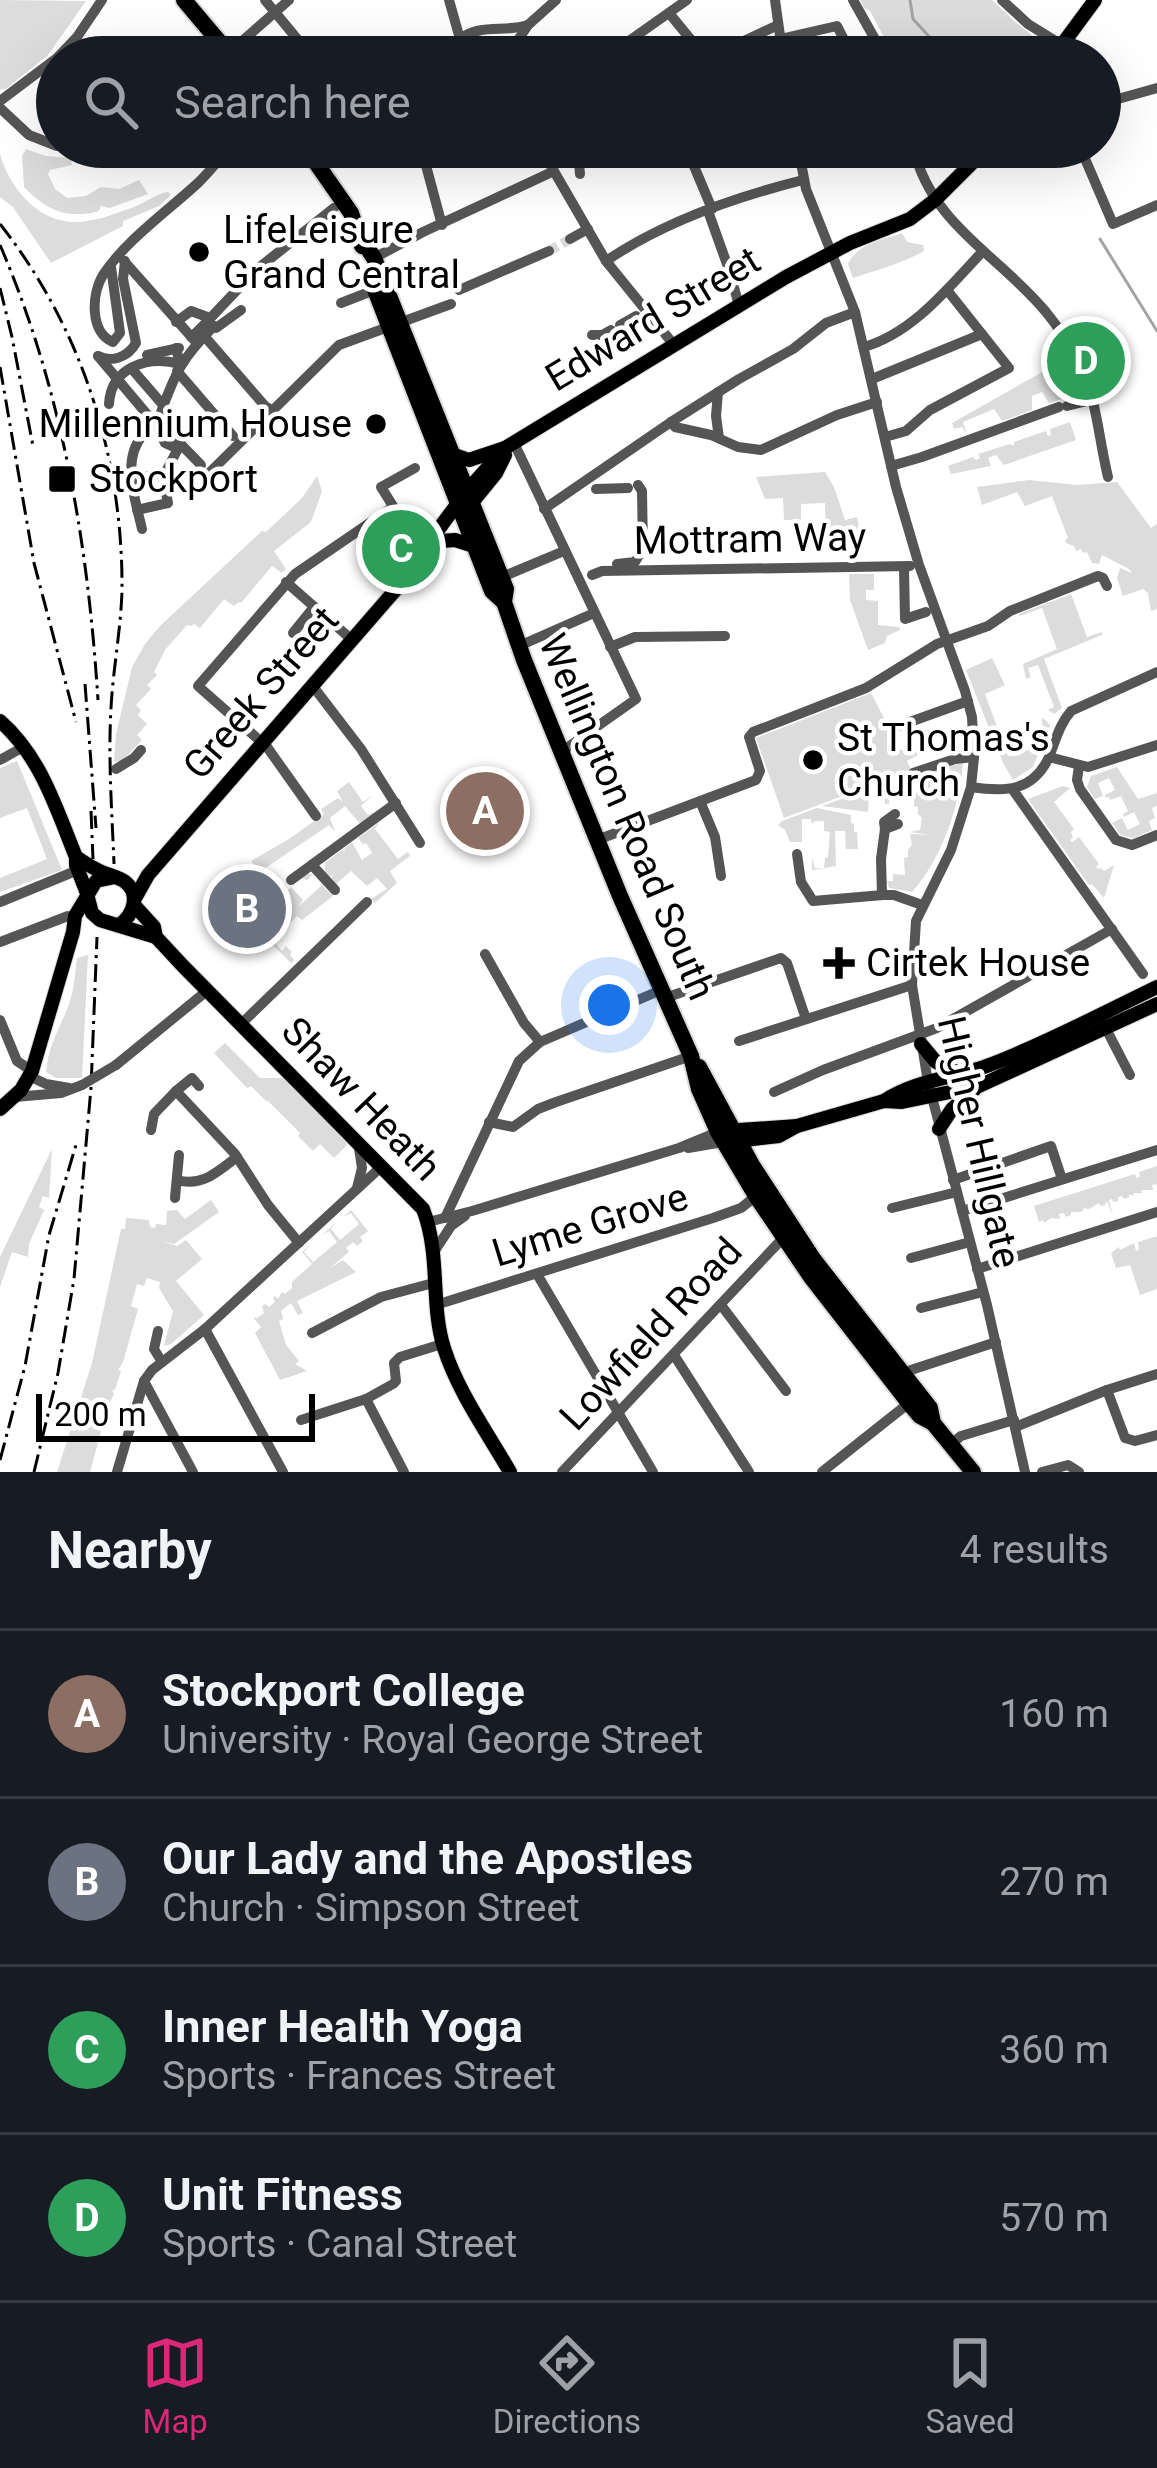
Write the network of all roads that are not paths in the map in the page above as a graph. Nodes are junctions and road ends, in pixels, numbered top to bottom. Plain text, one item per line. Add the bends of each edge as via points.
1 (102, 0) edge
2 (184, 0) edge
3 (265, 0) edge
4 (289, 0) edge
5 (449, 0) edge
6 (556, 0) edge
7 (687, 0) edge
8 (775, 0) edge
9 (853, 0) edge
10 (1002, 0) edge
11 (1095, 0) edge
12 (275, 12) junction
13 (454, 13) junction
14 (669, 13) junction
15 (528, 25) junction
16 (778, 25) junction
17 (479, 28) junction
18 (497, 30) junction
19 (78, 36) edge
20 (212, 36) edge
21 (249, 36) edge
22 (295, 36) edge
23 (459, 36) edge
24 (465, 36) edge
25 (502, 36) edge
26 (521, 36) edge
27 (637, 36) edge
28 (689, 36) edge
29 (754, 36) edge
30 (780, 36) edge
31 (793, 36) edge
32 (842, 36) edge
33 (872, 36) edge
34 (1041, 36) edge
35 (1069, 36) edge
36 (36, 75) edge
37 (1157, 88) edge
38 (1121, 98) edge
39 (0, 105) edge
40 (36, 138) edge
41 (212, 168) edge
42 (321, 168) edge
43 (427, 168) edge
44 (552, 168) edge
45 (579, 168) edge
46 (694, 168) edge
47 (801, 168) edge
48 (922, 168) edge
49 (967, 168) edge
50 (1089, 168) edge
51 (554, 171) junction
52 (580, 174) dead end
53 (803, 180) junction
54 (935, 200) junction
55 (1157, 205) edge
56 (334, 208) dead end
57 (710, 210) junction
58 (442, 225) junction
59 (588, 230) junction
60 (360, 237) junction
61 (570, 239) tunnel mouth
62 (549, 251) tunnel mouth
63 (983, 251) junction
64 (832, 253) junction
65 (374, 258) junction
66 (606, 261) junction
67 (118, 262) junction
68 (380, 288) junction
69 (459, 290) dead end
70 (947, 290) junction
71 (98, 292) junction
72 (113, 292) junction
73 (341, 303) dead end
74 (451, 304) dead end
75 (739, 304) junction
76 (242, 310) dead end
77 (856, 312) junction
78 (636, 316) dead end
79 (172, 321) junction
80 (395, 325) junction
81 (203, 330) junction
82 (982, 334) junction
83 (592, 335) dead end
84 (106, 339) junction
85 (136, 343) junction
86 (674, 346) junction
87 (865, 347) junction
88 (176, 348) junction
89 (98, 356) junction
90 (142, 361) junction
91 (178, 368) junction
92 (116, 378) junction
93 (872, 379) junction
94 (169, 388) junction
95 (718, 392) junction
96 (1091, 400) junction
97 (877, 402) junction
98 (112, 403) dead end
99 (163, 405) junction
100 (274, 412) junction
101 (671, 422) junction
102 (150, 430) junction
103 (233, 436) dead end
104 (885, 437) junction
105 (719, 438) junction
106 (510, 445) junction
107 (179, 446) junction
108 (452, 454) junction
109 (891, 466) junction
110 (415, 468) dead end
111 (164, 472) junction
112 (1108, 477) dead end
113 (131, 480) junction
114 (596, 489) dead end
115 (465, 504) junction
116 (393, 507) junction
117 (544, 509) junction
118 (137, 510) junction
119 (142, 529) dead end
120 (440, 542) junction
121 (474, 546) junction
122 (420, 548) junction
123 (564, 551) junction
124 (574, 574) junction
125 (592, 575) dead end
126 (502, 577) junction
127 (286, 582) junction
128 (1107, 586) dead end
129 (504, 602) junction
130 (314, 607) junction
131 (926, 612) dead end
132 (594, 613) junction
133 (293, 633) dead end
134 (725, 635) dead end
135 (351, 639) junction
136 (946, 640) junction
137 (519, 646) junction
138 (610, 647) junction
139 (1157, 673) edge
140 (312, 686) junction
141 (968, 701) junction
142 (0, 721) edge
143 (896, 728) dead end
144 (262, 742) junction
145 (1157, 745) edge
146 (25, 746) junction
147 (141, 750) dead end
148 (561, 752) junction
149 (974, 757) junction
150 (1049, 757) junction
151 (0, 760) edge
152 (1079, 766) junction
153 (116, 769) dead end
154 (913, 773) dead end
155 (971, 787) junction
156 (1013, 790) junction
157 (700, 801) junction
158 (396, 803) junction
159 (316, 816) dead end
160 (893, 823) dead end
161 (1157, 836) edge
162 (596, 840) junction
163 (420, 843) dead end
164 (797, 854) dead end
165 (312, 865) junction
166 (75, 866) junction
167 (148, 875) junction
168 (721, 876) dead end
169 (118, 878) junction
170 (291, 880) dead end
171 (882, 895) junction
172 (88, 897) junction
173 (0, 902) edge
174 (367, 902) dead end
175 (134, 903) junction
176 (922, 905) junction
177 (356, 911) junction
178 (68, 916) dead end
179 (100, 920) junction
180 (119, 925) junction
181 (1112, 928) junction
182 (74, 932) junction
183 (156, 937) junction
184 (0, 942) edge
185 (485, 954) dead end
186 (1143, 974) dead end
187 (912, 985) junction
188 (1157, 987) edge
189 (208, 990) junction
190 (663, 994) junction
191 (1157, 1004) edge
192 (806, 1019) junction
193 (0, 1020) edge
194 (1102, 1022) junction
195 (241, 1024) junction
196 (921, 1040) junction
197 (739, 1041) dead end
198 (540, 1042) junction
199 (691, 1056) junction
200 (31, 1073) junction
201 (962, 1073) junction
202 (1130, 1075) dead end
203 (199, 1086) dead end
204 (979, 1086) junction
205 (77, 1087) junction
206 (929, 1089) junction
207 (176, 1091) junction
208 (774, 1092) dead end
209 (14, 1096) junction
210 (0, 1109) edge
211 (489, 1122) junction
212 (797, 1126) junction
213 (151, 1130) dead end
214 (939, 1130) junction
215 (728, 1136) junction
216 (779, 1136) junction
217 (358, 1142) junction
218 (1157, 1150) edge
219 (179, 1155) dead end
220 (237, 1157) junction
221 (752, 1165) junction
222 (382, 1166) junction
223 (1062, 1179) junction
224 (177, 1180) junction
225 (955, 1186) junction
226 (356, 1191) junction
227 (757, 1196) junction
228 (175, 1198) dead end
229 (892, 1208) dead end
230 (472, 1211) junction
231 (962, 1211) junction
232 (1157, 1212) edge
233 (445, 1218) junction
234 (428, 1222) junction
235 (784, 1237) junction
236 (970, 1242) junction
237 (299, 1243) junction
238 (434, 1252) junction
239 (911, 1258) dead end
240 (977, 1269) junction
241 (537, 1274) junction
242 (437, 1282) junction
243 (983, 1292) junction
244 (439, 1304) junction
245 (721, 1305) junction
246 (921, 1308) dead end
247 (205, 1329) junction
248 (158, 1331) dead end
249 (312, 1333) dead end
250 (996, 1342) junction
251 (442, 1344) junction
252 (674, 1355) junction
253 (162, 1362) junction
254 (1157, 1374) edge
255 (904, 1375) junction
256 (144, 1381) junction
257 (1107, 1390) junction
258 (786, 1391) dead end
259 (366, 1399) junction
260 (908, 1403) junction
261 (618, 1414) junction
262 (301, 1420) dead end
263 (934, 1423) junction
264 (1015, 1424) junction
265 (1157, 1435) edge
266 (951, 1444) junction
267 (117, 1472) edge
268 (193, 1472) edge
269 (283, 1472) edge
270 (404, 1472) edge
271 (510, 1472) edge
272 (562, 1472) edge
273 (653, 1472) edge
274 (749, 1472) edge
275 (822, 1472) edge
276 (973, 1472) edge
277 (1025, 1472) edge
278 (1042, 1472) edge
279 (1079, 1472) edge

1 - 19 street
2 - 20 highway
3 - 12 street
4 - 12 street
5 - 13 street
6 - 15 street
7 - 14 street
8 - 16 street
9 - 33 street
10 - 34 street
11 - 35 main road
12 - 21 street
12 - 22 street
13 - 17 street
13 - 23 street
14 - 27 street
14 - 28 street
15 - 18 street
15 - 26 street
16 - 29 street
16 - 30 street
17 - 18 street
17 - 24 street
18 - 25 street
31 - 32 street via 837,26
36 - 39 street
37 - 38 street
39 - 40 street
41 - 67 street
42 - 60 highway, Wellington Road South
43 - 58 street
44 - 51 street
45 - 52 street
46 - 57 street
47 - 53 street, Higher Hillgate
48 - 54 street
49 - 54 main road, Edward Street
50 - 55 street via 1113,224
51 - 58 street
51 - 59 street
53 - 57 street
53 - 64 street, Higher Hillgate
54 - 63 street
54 - 64 main road, Edward Street
56 - 81 street via 256,270
57 - 66 street
57 - 75 street
58 - 65 street
59 - 61 street
59 - 66 street
60 - 65 highway, Wellington Road South
60 - 68 highway, Wellington Road South
62 - 69 street
63 - 70 street
63 - 96 street via 1048,315 1085,374
64 - 75 main road, Edward Street
64 - 77 street, Higher Hillgate
65 - 68 highway, Wellington Road South
66 - 86 street
67 - 71 street
67 - 72 street
67 - 79 street
67 - 85 street
68 - 73 street
68 - 80 highway, Wellington Road South
70 - 82 street
70 - 87 street via 895,336
71 - 72 street
71 - 84 street via 97,326
72 - 84 street via 120,333
74 - 80 street
75 - 86 main road, Edward Street
76 - 81 street
77 - 87 street, Higher Hillgate
77 - 95 street
78 - 83 street
79 - 81 street
79 - 81 street via 191,311
80 - 100 street via 340,345
80 - 108 highway, Wellington Road South
80 - 115 highway, Wellington Road South
81 - 88 street
81 - 91 street
81 - 100 street
82 - 93 street
82 - 104 street via 1009,368
84 - 89 street
85 - 89 street via 115,359
85 - 90 street
86 - 106 main road, Edward Street
87 - 93 street, Higher Hillgate
88 - 90 street
88 - 91 street
89 - 92 street
90 - 91 street
90 - 92 street
90 - 94 street
90 - 99 street
91 - 94 street
91 - 103 street
92 - 98 street
92 - 102 street
93 - 97 street, Higher Hillgate
94 - 99 street
95 - 101 street
95 - 105 street
96 - 109 street
96 - 112 street
97 - 104 street, Higher Hillgate
97 - 105 street via 760,450
99 - 102 street
100 - 107 street via 203,471
101 - 105 street
101 - 117 street
102 - 107 street
102 - 107 street via 164,427
102 - 113 street via 140,438
104 - 109 street, Higher Hillgate
106 - 108 main road via 469,460
106 - 115 main road, Edward Street
106 - 117 street
107 - 111 street
108 - 115 highway, Wellington Road South
109 - 136 street, Higher Hillgate
110 - 116 street via 382,485
111 - 113 street
111 - 118 street via 168,503
113 - 118 street
114 - 124 street via 642,491 643,549 630,564
115 - 120 main road, Greek Street
115 - 121 highway, Wellington Road South
115 - 122 main road, Greek Street
115 - 126 highway, Wellington Road South
116 - 122 street
116 - 127 street
117 - 123 street
118 - 119 street
120 - 121 main road
120 - 122 main road, Greek Street
121 - 129 highway, Wellington Road South
122 - 135 main road, Greek Street
123 - 124 street
123 - 126 street
124 - 132 street
125 - 131 street, Mottram Way via 907,567 905,619
126 - 129 highway, Wellington Road South
127 - 130 street
127 - 144 street via 198,686
128 - 136 street via 1092,578
129 - 137 highway, Wellington Road South
130 - 133 street
130 - 135 street
132 - 137 street
132 - 138 street
134 - 138 street via 635,637
135 - 140 main road, Greek Street
136 - 141 street, Higher Hillgate
136 - 157 street via 866,688 749,735 758,778
137 - 148 highway, Wellington Road South
138 - 148 street via 636,699
139 - 150 street via 1071,711
140 - 144 main road, Greek Street
140 - 158 street
141 - 143 street
141 - 149 street, Higher Hillgate
142 - 146 main road
144 - 159 street
144 - 167 main road, Greek Street
145 - 152 street
146 - 151 street
146 - 166 main road
147 - 153 street
148 - 162 highway, Wellington Road South
149 - 154 street
149 - 155 street, Higher Hillgate
150 - 152 street
150 - 156 street
152 - 161 street via 1079,786 1117,841
155 - 156 street
155 - 176 street, Higher Hillgate
156 - 181 street
157 - 162 street
157 - 168 street
158 - 163 street
158 - 165 street
160 - 171 street via 881,859
162 - 190 highway, Wellington Road South
164 - 171 street via 813,902
165 - 170 street
165 - 177 street
166 - 169 main road
166 - 172 main road
166 - 173 street
167 - 169 main road
167 - 175 main road, Greek Street
169 - 172 main road via 96,881
169 - 175 main road
171 - 176 street
172 - 179 main road
172 - 182 main road
174 - 177 street
175 - 180 main road
175 - 183 main road, Shaw Heath
176 - 187 street, Higher Hillgate
177 - 195 street
178 - 184 street
179 - 180 main road
179 - 182 main road
180 - 183 main road, Shaw Heath
181 - 186 street
181 - 196 street
182 - 200 main road
183 - 189 main road, Shaw Heath
185 - 198 street
187 - 192 street
187 - 196 street, Higher Hillgate
188 - 194 main road
189 - 195 main road, Shaw Heath
189 - 205 street, bridge
190 - 192 street via 786,958
190 - 198 street
190 - 199 highway, Wellington Road South
191 - 194 main road
192 - 197 street
193 - 200 street via 17,1061
194 - 201 main road
194 - 202 street
194 - 204 main road
195 - 217 main road, Shaw Heath
196 - 201 main road via 936,1062
196 - 206 street, Higher Hillgate
196 - 208 street
198 - 211 street via 519,1061
199 - 211 street via 567,1097 513,1127
199 - 215 highway, Wellington Road South via 699,1089
200 - 205 street via 46,1084
200 - 209 main road
201 - 206 main road
203 - 207 street via 192,1078
204 - 206 main road
204 - 214 main road
205 - 209 street
206 - 212 main road via 899,1091
206 - 214 street, Higher Hillgate
207 - 213 street via 154,1114
207 - 220 street
209 - 210 main road
211 - 233 street
212 - 215 main road
212 - 216 main road
214 - 225 street, Higher Hillgate
215 - 216 main road
215 - 221 highway, Wellington Road South
215 - 227 highway, Wellington Road South
215 - 230 street
216 - 221 main road via 758,1148
217 - 222 main road, Shaw Heath
217 - 226 street
218 - 223 street
219 - 224 street
220 - 224 street via 199,1182
220 - 237 street
221 - 255 highway, Wellington Road South
222 - 226 street
222 - 234 main road, Shaw Heath
223 - 225 street via 1051,1146
223 - 231 street
224 - 228 street
225 - 229 street
225 - 231 street, Higher Hillgate
226 - 237 street
227 - 235 highway, Wellington Road South
227 - 241 street, Lyme Grove via 713,1218
230 - 233 street
230 - 238 street
231 - 236 street, Higher Hillgate
232 - 240 street
233 - 234 street
234 - 238 main road, Shaw Heath
235 - 245 street, Lowfield Road
235 - 260 highway, Wellington Road South
236 - 239 street
236 - 240 street, Higher Hillgate
237 - 247 street
238 - 242 main road, Shaw Heath
240 - 243 street, Higher Hillgate
241 - 244 street, Lyme Grove
241 - 261 street
242 - 244 main road, Shaw Heath
242 - 249 street via 372,1301
243 - 246 street
243 - 250 street, Higher Hillgate
244 - 251 main road, Shaw Heath
245 - 252 street, Lowfield Road
245 - 258 street
247 - 253 street
247 - 269 street
248 - 253 street via 154,1349
250 - 255 street
250 - 264 street, Higher Hillgate
251 - 259 street via 400,1357 394,1384
251 - 271 main road, Shaw Heath
252 - 261 street, Lowfield Road
252 - 274 street
253 - 256 street
254 - 257 street
255 - 263 highway, Wellington Road South
256 - 267 street
256 - 268 street
257 - 264 street
257 - 265 street via 1125,1438
259 - 262 street
259 - 270 street
260 - 263 highway, Wellington Road South
260 - 275 street
261 - 272 street, Lowfield Road
261 - 273 street
263 - 266 highway, Wellington Road South
264 - 266 street
264 - 277 street, Higher Hillgate
266 - 276 highway, Wellington Road South
278 - 279 street via 1068,1465

